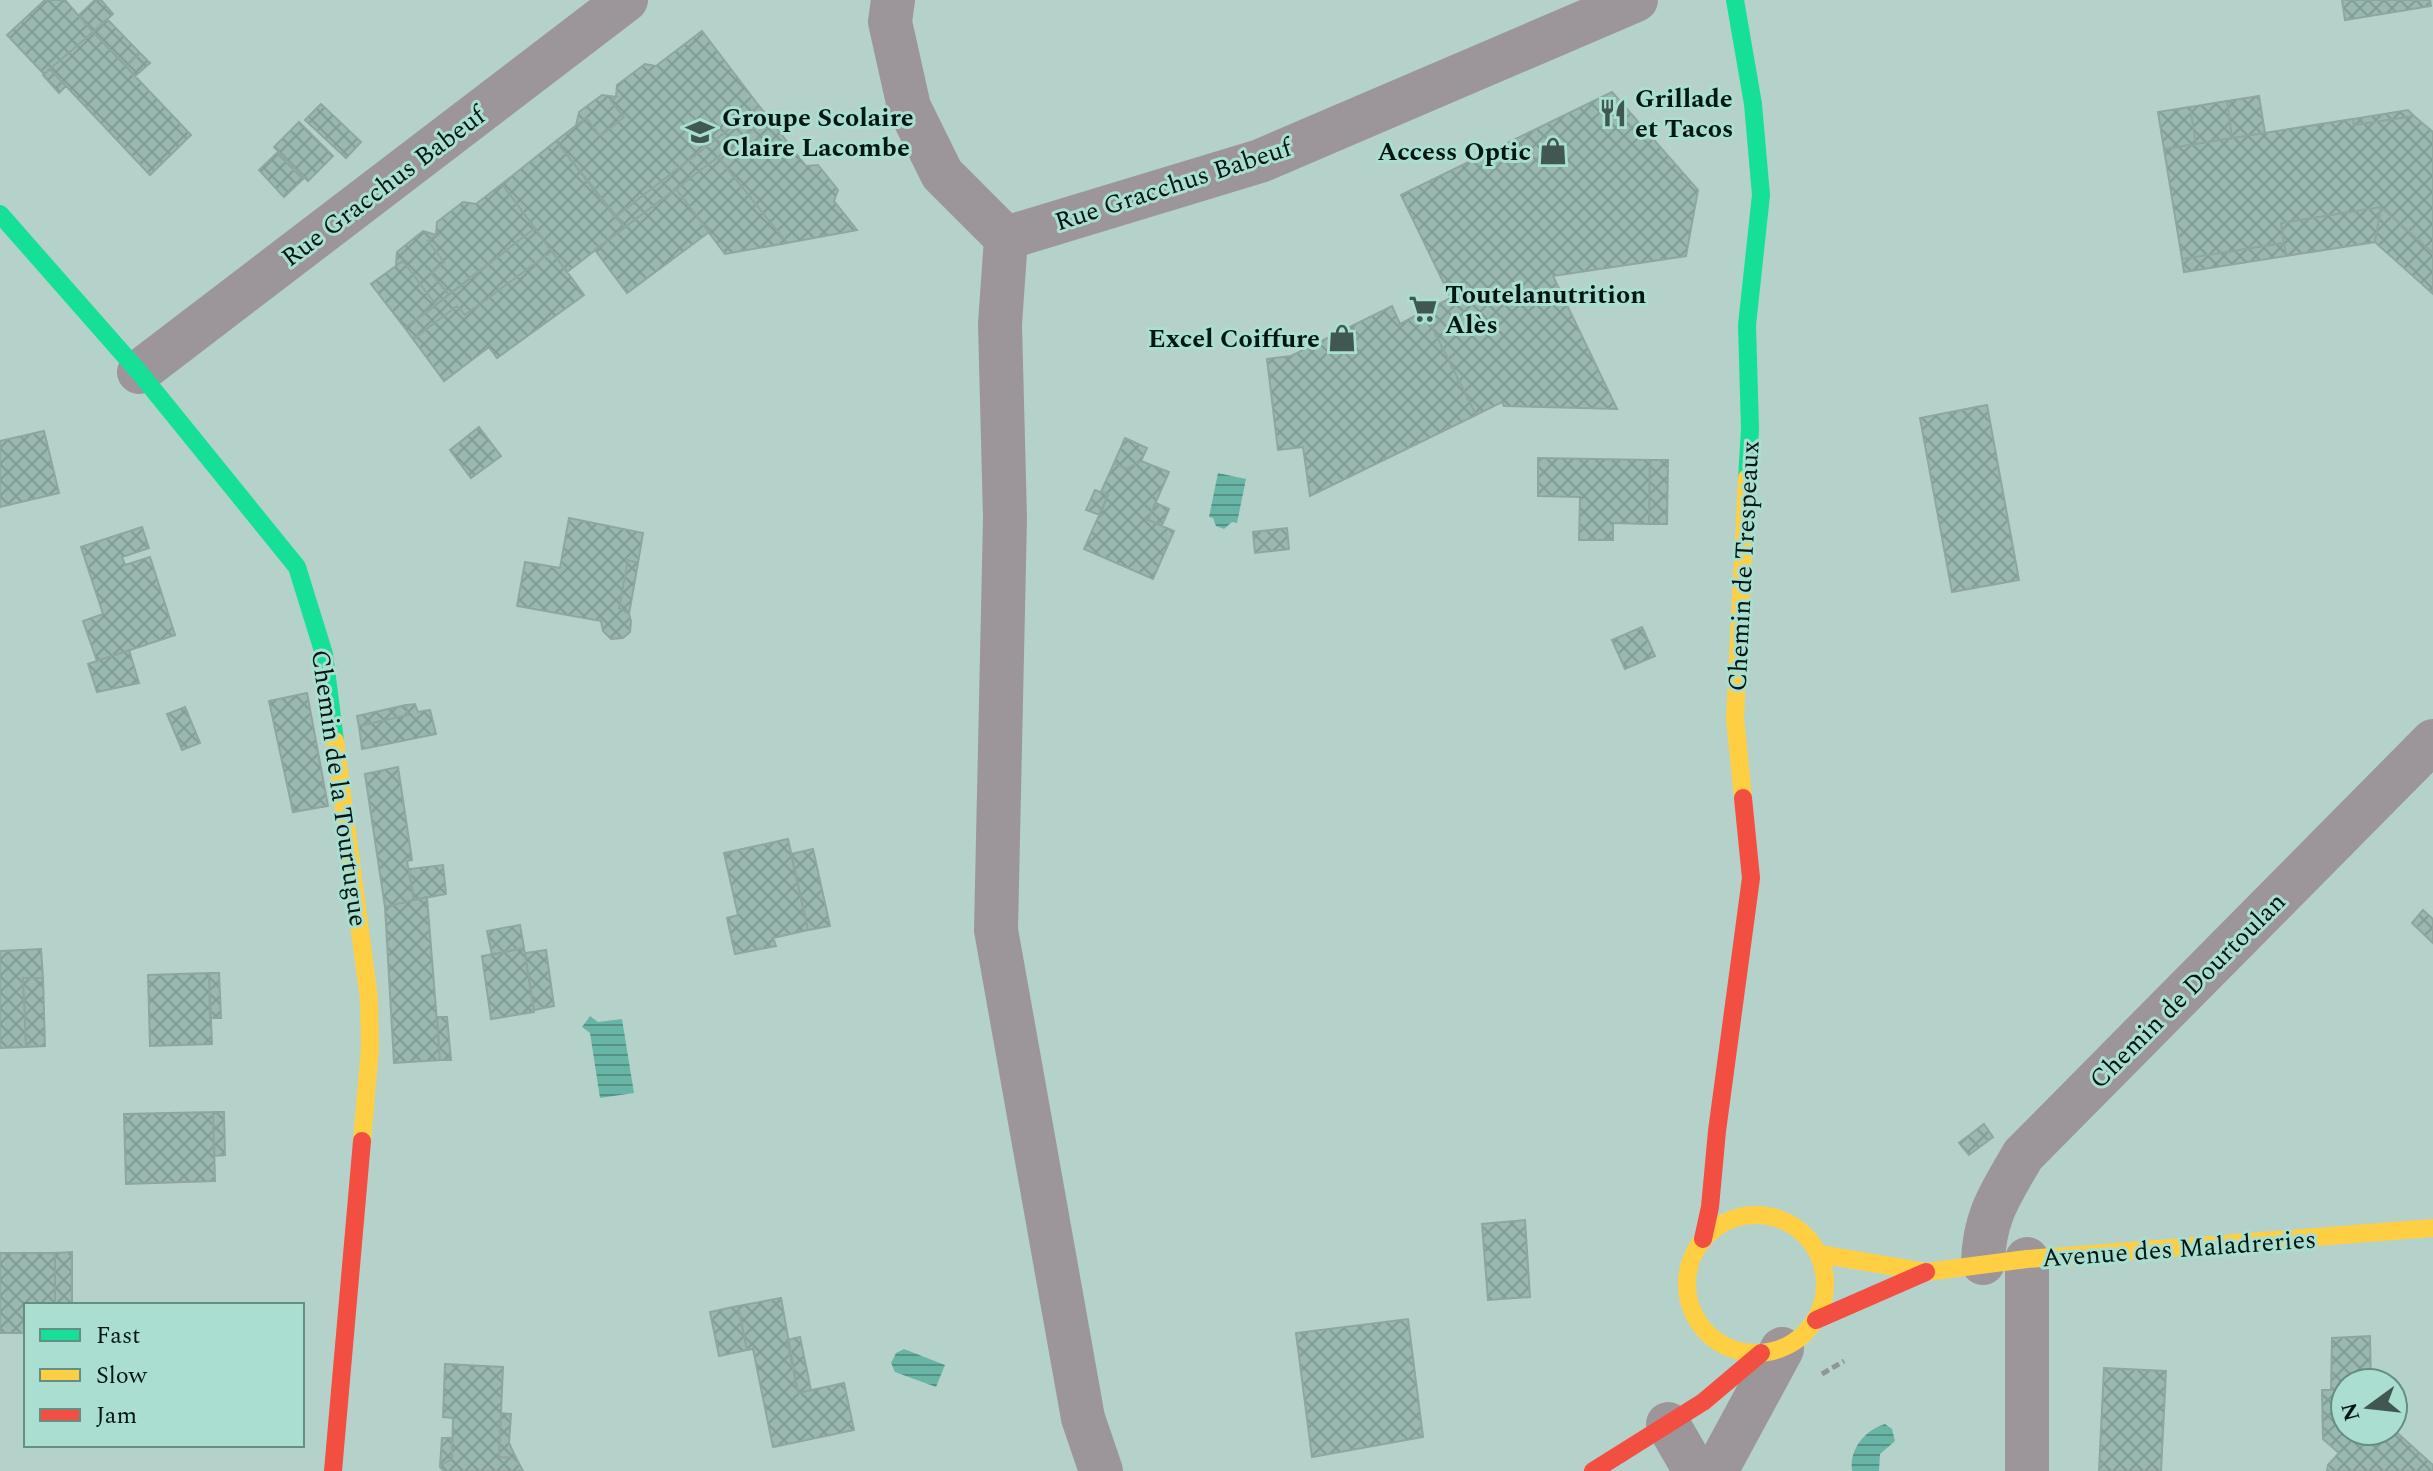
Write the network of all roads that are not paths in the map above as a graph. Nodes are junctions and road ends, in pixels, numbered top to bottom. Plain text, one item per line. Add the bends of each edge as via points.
1 (626, 0) edge
2 (893, 0) edge
3 (1636, 0) edge
4 (1735, 0) edge
5 (0, 214) edge
6 (1006, 238) junction
7 (139, 372) junction
8 (2433, 741) edge
9 (1717, 1131) junction
10 (1730, 1155) dead end
11 (2433, 1228) edge
12 (1703, 1239) junction
13 (1819, 1254) junction
14 (2027, 1259) junction
15 (1983, 1263) junction
16 (1926, 1272) junction
17 (1816, 1320) junction
18 (1772, 1351) junction
19 (1681, 1410) junction
20 (333, 1471) edge
21 (1101, 1471) edge
22 (1593, 1471) edge
23 (1695, 1471) edge
24 (1716, 1471) edge
25 (2027, 1471) edge

1 - 7 street, Rue Gracchus Babeuf
2 - 6 street via 890,22 909,107 942,174
3 - 6 street, Rue Gracchus Babeuf via 1260,161
4 - 9 street, Chemin de Trespeaux via 1753,104 1761,195 1747,325 1750,429 1735,718 1751,878
5 - 7 street, Chemin de la Tourtugue
6 - 21 street via 1000,324 1005,518 996,930 1083,1418
7 - 20 street, Chemin de la Tourtugue via 297,567 324,654 369,999 370,1048
8 - 15 street, Chemin de Dourtoulan via 2023,1155 1994,1207 1984,1235
9 - 10 street
9 - 12 street, Chemin de Trespeaux
11 - 14 street, Avenue des Maladreries
12 - 13 street via 1721,1225 1760,1209 1805,1235
12 - 18 street via 1687,1281 1690,1303 1712,1346 1745,1353
13 - 16 street, Avenue des Maladreries
13 - 17 street via 1825,1287
14 - 15 street, Avenue des Maladreries
14 - 25 street
15 - 16 street, Avenue des Maladreries
16 - 17 street, Avenue des Maladreries
17 - 18 street via 1802,1337
18 - 19 street
18 - 24 street
19 - 22 street
19 - 23 street

